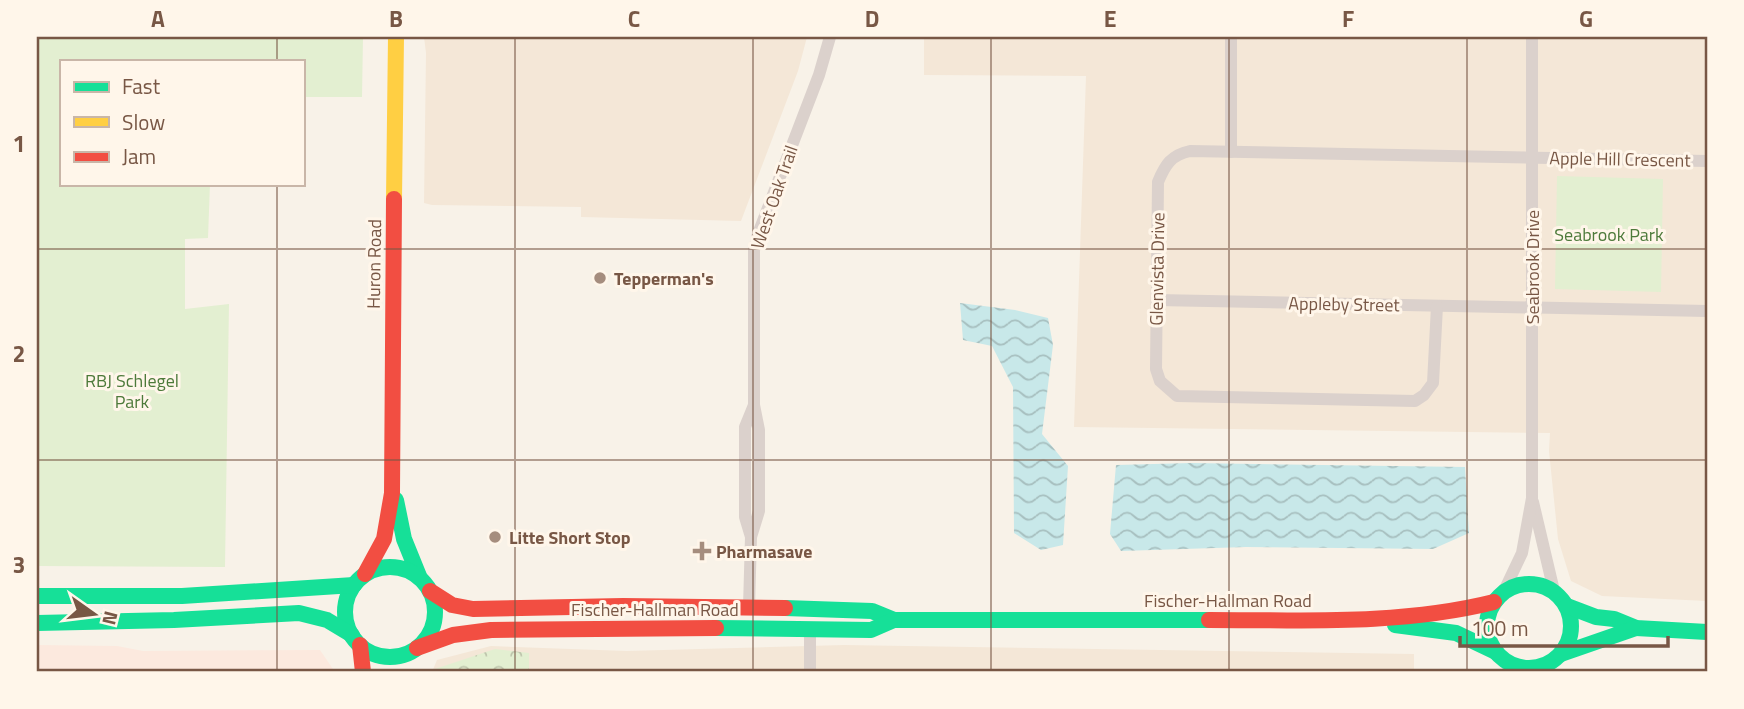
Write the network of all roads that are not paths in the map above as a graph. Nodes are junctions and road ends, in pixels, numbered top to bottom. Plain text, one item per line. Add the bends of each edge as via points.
1 (396, 37) edge
2 (830, 37) edge
3 (1231, 37) edge
4 (1532, 37) edge
5 (1231, 152) junction
6 (1532, 158) junction
7 (1707, 161) edge
8 (1157, 300) junction
9 (1437, 306) junction
10 (1531, 307) junction
11 (1707, 311) edge
12 (392, 493) junction
13 (1532, 498) junction
14 (419, 576) junction
15 (359, 580) junction
16 (430, 591) junction
17 (1554, 591) junction
18 (37, 596) edge
19 (1498, 598) junction
20 (1567, 606) junction
21 (749, 607) junction
22 (894, 620) junction
23 (1352, 620) junction
24 (37, 623) edge
25 (704, 627) junction
26 (1636, 628) junction
27 (810, 630) junction
28 (1707, 632) edge
29 (356, 640) junction
30 (413, 650) junction
31 (1504, 662) edge
32 (1550, 664) edge
33 (363, 672) edge
34 (397, 672) edge
35 (810, 672) edge

1 - 12 main road, Huron Road
2 - 21 street, West Oak Trail via 754,250 754,405 746,428
3 - 5 street
4 - 6 street, Seabrook Drive
5 - 6 street, Glenvista Drive
5 - 8 street, Glenvista Drive via 1190,151 1164,167 1158,182
6 - 7 street, Apple Hill Crescent
6 - 10 street, Seabrook Drive
8 - 9 street, Appleby Street
8 - 9 street, Glenvista Drive via 1156,369 1160,382 1177,396 1402,401 1415,401 1433,383
9 - 10 street, Appleby Street
10 - 11 street
10 - 13 street, Seabrook Drive
12 - 14 main road, Huron Road
12 - 15 main road, Huron Road via 380,551
13 - 17 street, Seabrook Drive
13 - 19 street, Seabrook Drive via 1522,553
14 - 15 main road via 395,567 379,568
14 - 16 main road
15 - 18 main road via 183,596
15 - 29 main road via 345,610
16 - 21 main road, Fischer-Hallman Road via 452,605 473,610
16 - 30 main road via 433,626
17 - 19 main road via 1527,583
17 - 20 main road
19 - 23 main road, Fischer-Hallman Road via 1458,611
19 - 31 main road via 1487,627 1489,640
20 - 26 main road
20 - 32 main road via 1572,631
21 - 22 main road, Fischer-Hallman Road via 872,611
21 - 25 main road via 736,615 716,615
22 - 23 main road, Fischer-Hallman Road
22 - 27 main road, Fischer-Hallman Road via 871,631
23 - 31 main road, Fischer-Hallman Road via 1456,633
24 - 29 main road via 299,614 337,623
25 - 27 main road, Fischer-Hallman Road
25 - 30 main road, Fischer-Hallman Road via 490,630 433,640
26 - 28 main road
26 - 32 main road via 1588,642
27 - 35 street
29 - 30 main road via 374,654 391,657
29 - 33 main road
30 - 34 main road
31 - 32 main road via 1526,668

